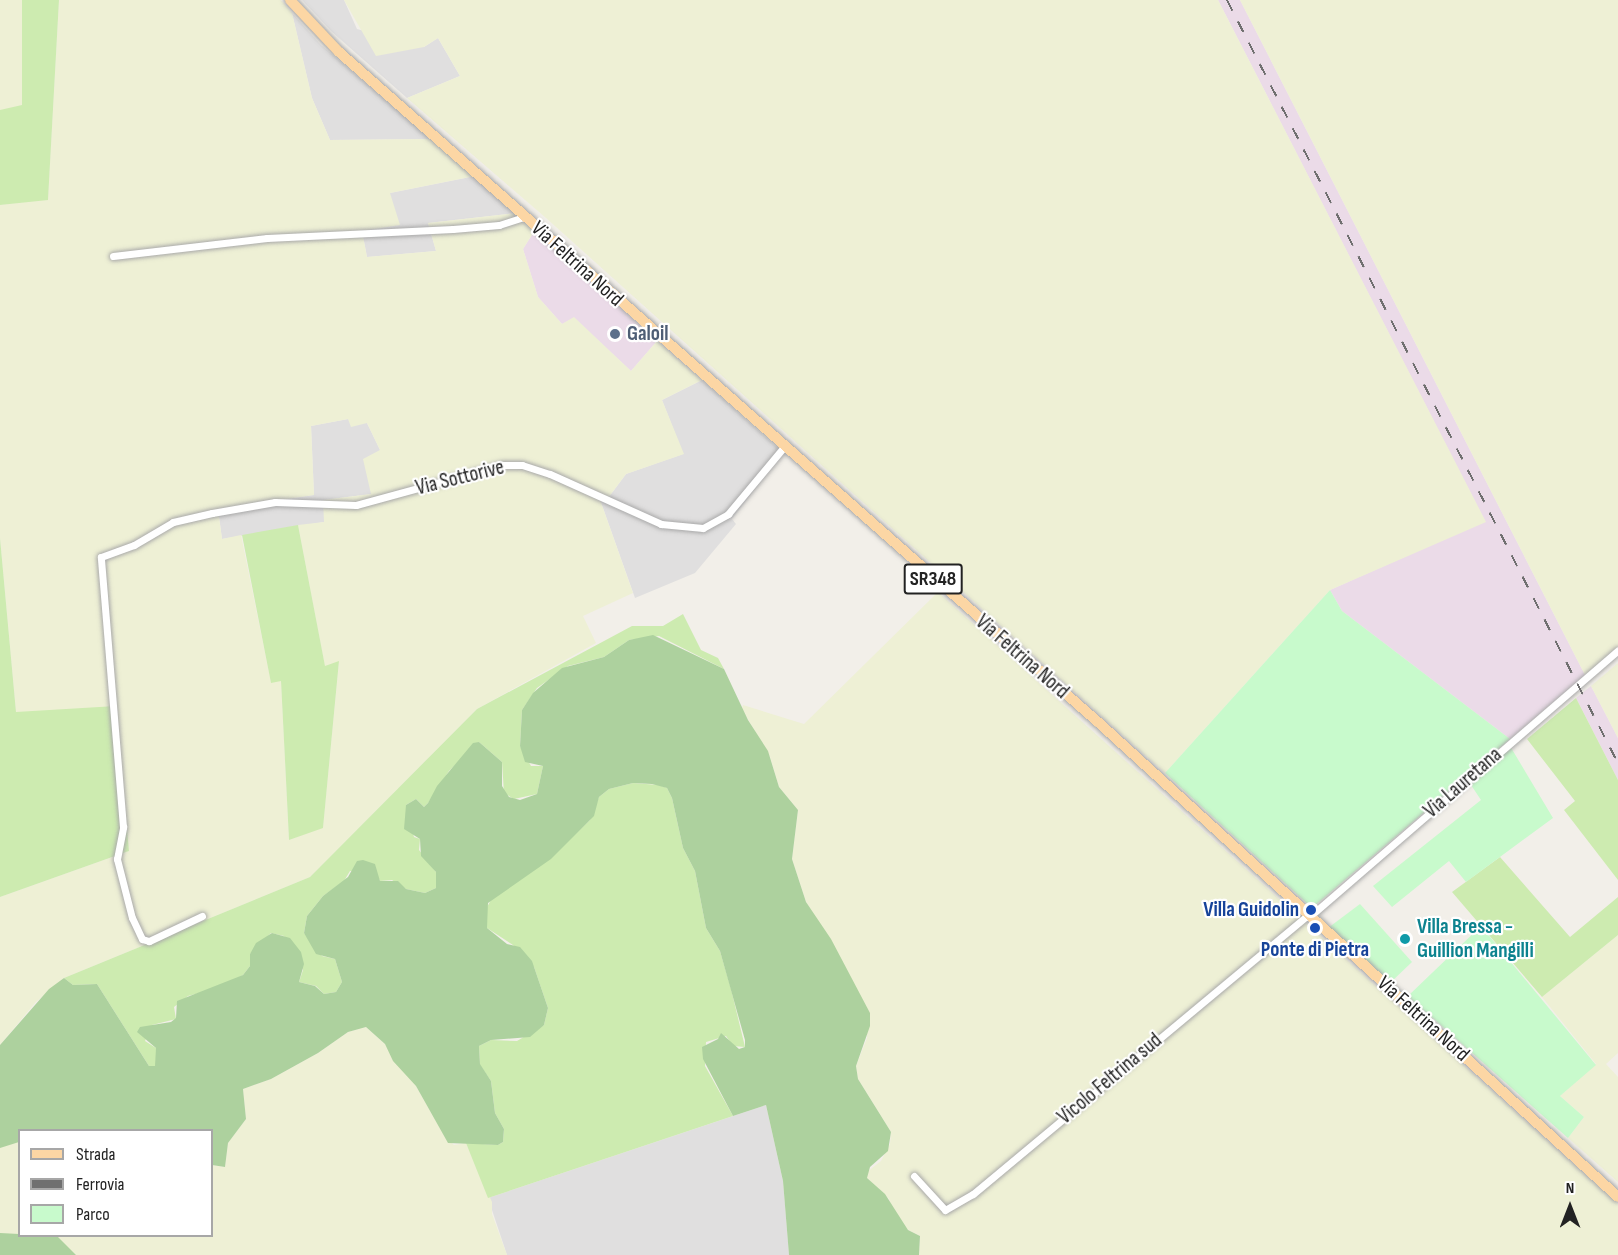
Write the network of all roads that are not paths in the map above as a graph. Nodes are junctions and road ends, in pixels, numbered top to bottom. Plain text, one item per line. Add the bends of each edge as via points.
1 (290, 0) edge
2 (524, 217) junction
3 (113, 255) dead end
4 (783, 447) junction
5 (1618, 650) edge
6 (202, 916) dead end
7 (1308, 916) junction
8 (914, 1176) dead end
9 (1618, 1197) edge

1 - 2 main road, Via Feltrina Nord / SR348 via 339,52
2 - 3 street via 465,228 267,238
2 - 4 main road, Via Feltrina Nord / SR348
4 - 6 street, Via Sottorive via 728,514 703,528 661,524 550,474 522,465 502,465 356,505 275,502 212,513 173,522 134,545 101,557 123,827 117,859 132,918 142,939 148,941
4 - 7 main road, Via Feltrina Nord / SR348 via 1098,722
5 - 7 street, Via Lauretana
7 - 8 street, Vicolo Feltrina sud via 973,1194 945,1210
7 - 9 main road, Via Feltrina Nord / SR348

